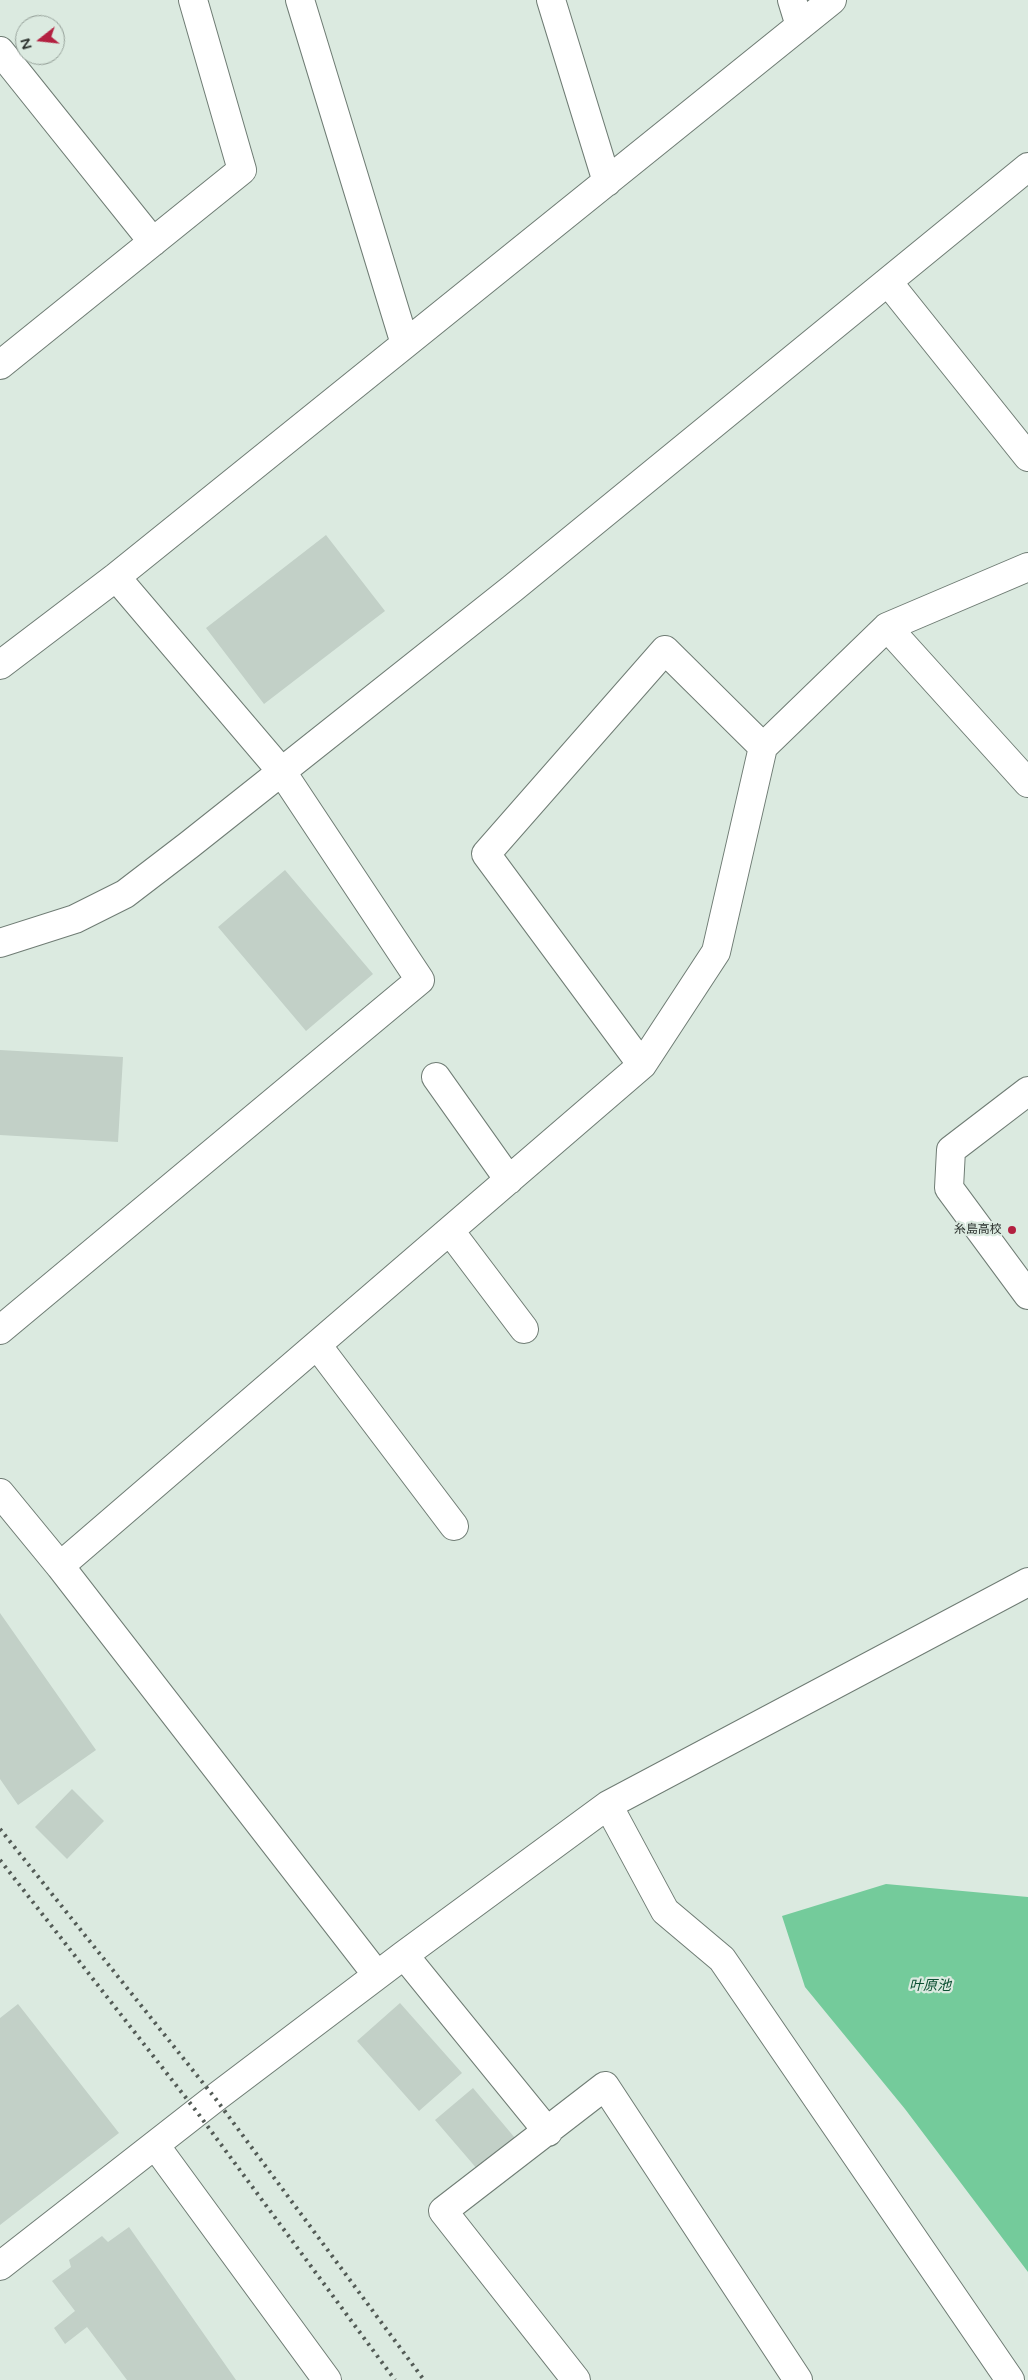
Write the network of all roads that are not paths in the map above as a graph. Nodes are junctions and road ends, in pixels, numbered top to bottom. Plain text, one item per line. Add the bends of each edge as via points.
1 (193, 0) edge
2 (300, 0) edge
3 (551, 0) edge
4 (792, 0) edge
5 (832, 0) edge
6 (800, 26) junction
7 (0, 51) edge
8 (1028, 167) edge
9 (607, 182) junction
10 (152, 242) junction
11 (888, 282) junction
12 (405, 344) junction
13 (0, 365) edge
14 (1028, 457) edge
15 (1028, 567) edge
16 (116, 577) junction
17 (887, 627) junction
18 (0, 665) edge
19 (763, 747) junction
20 (282, 772) junction
21 (1028, 783) edge
22 (0, 942) edge
23 (642, 1065) junction
24 (436, 1077) dead end
25 (1028, 1091) edge
26 (509, 1180) junction
27 (450, 1231) junction
28 (1028, 1296) edge
29 (524, 1329) dead end
30 (0, 1330) edge
31 (317, 1345) junction
32 (0, 1493) edge
33 (454, 1526) dead end
34 (60, 1566) junction
35 (1028, 1582) edge
36 (608, 1805) junction
37 (404, 1955) junction
38 (377, 1976) junction
39 (548, 2132) junction
40 (155, 2145) junction
41 (0, 2266) edge
42 (327, 2380) edge
43 (576, 2380) edge
44 (798, 2380) edge
45 (1010, 2380) edge

1 - 10 street via 242,170
2 - 12 street
3 - 9 street
4 - 6 street
5 - 6 street
6 - 9 street
7 - 10 street
8 - 11 street
9 - 12 street
10 - 13 street
11 - 14 street
11 - 20 street
12 - 16 street
15 - 17 street
16 - 18 street
16 - 20 street
17 - 19 street
17 - 21 street
19 - 23 street via 716,952
19 - 23 street via 665,650 486,854
20 - 22 street via 125,894 75,919
20 - 30 street via 420,980
23 - 26 street
24 - 26 street
25 - 28 street via 950,1150 949,1188
26 - 27 street
27 - 29 street
27 - 31 street
31 - 33 street
31 - 34 street
32 - 34 street
34 - 38 street
35 - 36 street
36 - 37 street
36 - 45 street via 665,1911 722,1959
37 - 38 street
37 - 39 street
38 - 40 street
39 - 43 street via 443,2211
39 - 44 street via 605,2086
40 - 41 street
40 - 42 street

